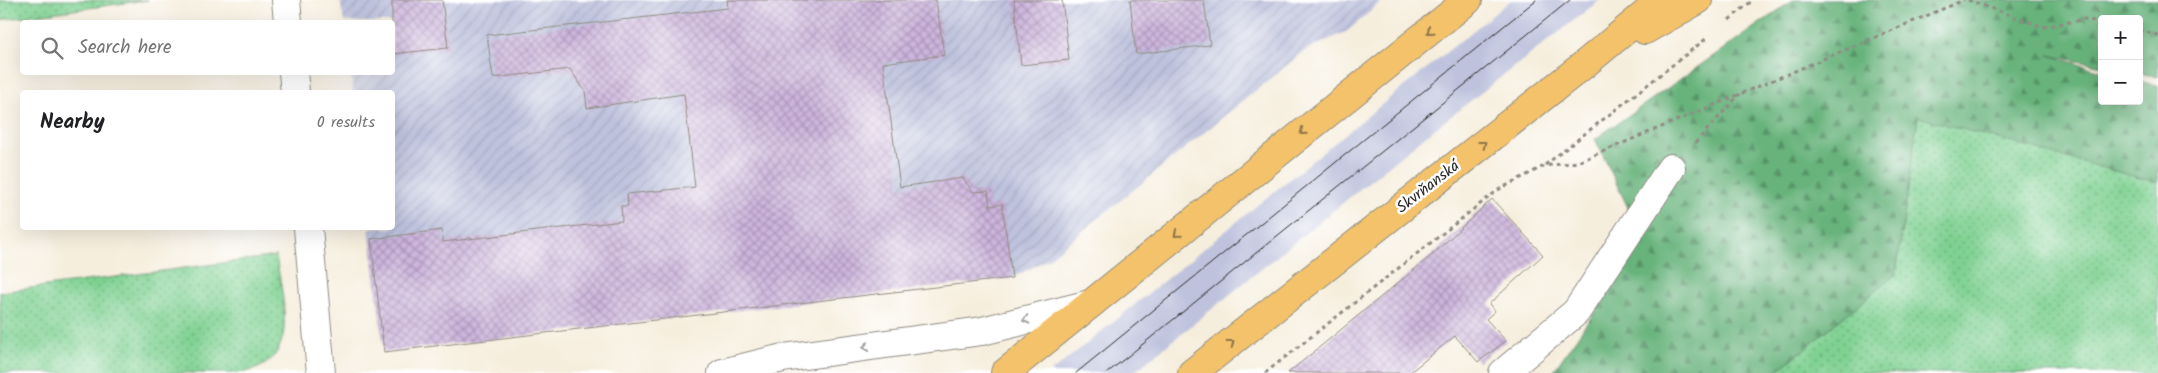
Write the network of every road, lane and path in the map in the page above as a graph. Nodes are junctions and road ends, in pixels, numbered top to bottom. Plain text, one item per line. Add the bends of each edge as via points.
1 (286, 0) edge
2 (1468, 0) edge
3 (1662, 0) edge
4 (1698, 0) edge
5 (1753, 0) edge
6 (1964, 0) edge
7 (1968, 0) edge
8 (288, 20) edge
9 (2098, 22) edge
10 (1724, 25) dead end
11 (2143, 32) edge
12 (2158, 35) edge
13 (1709, 37) dead end
14 (1581, 67) junction
15 (293, 75) edge
16 (295, 90) edge
17 (1742, 93) junction
18 (1544, 166) junction
19 (1670, 168) joint
20 (308, 230) edge
21 (1090, 304) junction
22 (321, 373) edge
23 (722, 373) edge
24 (1005, 373) edge
25 (1192, 373) edge
26 (1265, 373) edge
27 (1503, 373) edge

1 - 8 street
2 -> 21 main road
3 - 14 main road, Skvrňanská
4 - 14 main road
5 - 10 path
6 - 17 path
7 - 9 path via 2043,27 2085,19
11 - 12 path
13 - 18 path
25 -> 14 main road, Skvrňanská
15 - 16 street
17 - 18 path via 1578,162
17 - 19 path
18 - 26 path via 1498,190
19 - 27 street via 1576,312
20 - 22 street
21 -> 23 street via 982,331 784,358
21 - 24 main road

